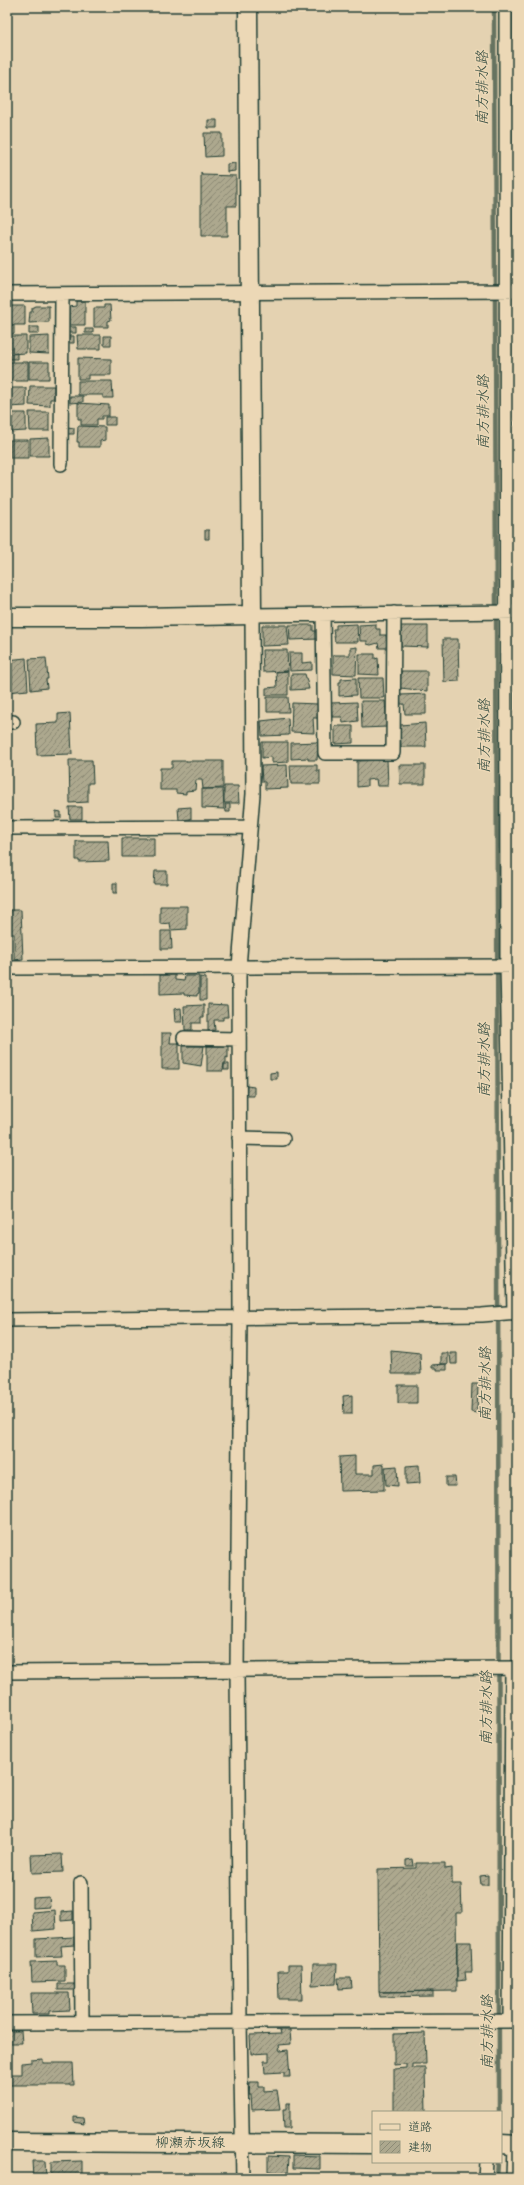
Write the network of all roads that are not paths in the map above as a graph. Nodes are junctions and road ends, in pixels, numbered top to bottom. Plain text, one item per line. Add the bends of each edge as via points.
1 (248, 7) edge
2 (506, 7) edge
3 (509, 292) edge
4 (250, 293) junction
5 (7, 294) edge
6 (62, 294) junction
7 (61, 464) dead end
8 (509, 612) edge
9 (394, 613) junction
10 (323, 614) junction
11 (252, 615) junction
12 (7, 617) edge
13 (250, 827) junction
14 (7, 828) edge
15 (510, 966) edge
16 (239, 967) junction
17 (7, 968) edge
18 (184, 1038) dead end
19 (239, 1039) junction
20 (239, 1138) junction
21 (283, 1140) dead end
22 (513, 1313) edge
23 (240, 1316) junction
24 (7, 1320) edge
25 (513, 1668) edge
26 (237, 1670) junction
27 (7, 1672) edge
28 (513, 1846) edge
29 (81, 1883) dead end
30 (512, 2021) edge
31 (82, 2023) junction
32 (240, 2023) junction
33 (7, 2024) edge
34 (7, 2142) edge
35 (242, 2143) junction
36 (372, 2144) edge
37 (510, 2144) edge
38 (486, 2163) edge
39 (243, 2178) edge
40 (485, 2178) edge
41 (513, 2178) edge

1 - 4 street
2 - 3 street
3 - 4 street
3 - 8 street
4 - 6 street
4 - 11 street
5 - 6 street
6 - 7 street
8 - 9 street
8 - 15 street
9 - 10 street
9 - 10 street via 393,753 325,753
10 - 11 street
11 - 12 street
11 - 13 street via 253,794
13 - 14 street
13 - 16 street
15 - 16 street
15 - 22 street
16 - 17 street
16 - 19 street
18 - 19 street
19 - 20 street
20 - 21 street
20 - 23 street
22 - 23 street
23 - 24 street
23 - 26 street
25 - 26 street
25 - 28 street
26 - 27 street
26 - 32 street
28 - 30 street
29 - 31 street
30 - 32 street
31 - 32 street
31 - 33 street
32 - 35 street
34 - 35 street, 柳瀬赤坂線
35 - 36 street, 柳瀬赤坂線
35 - 39 street
37 - 41 street
38 - 40 street

